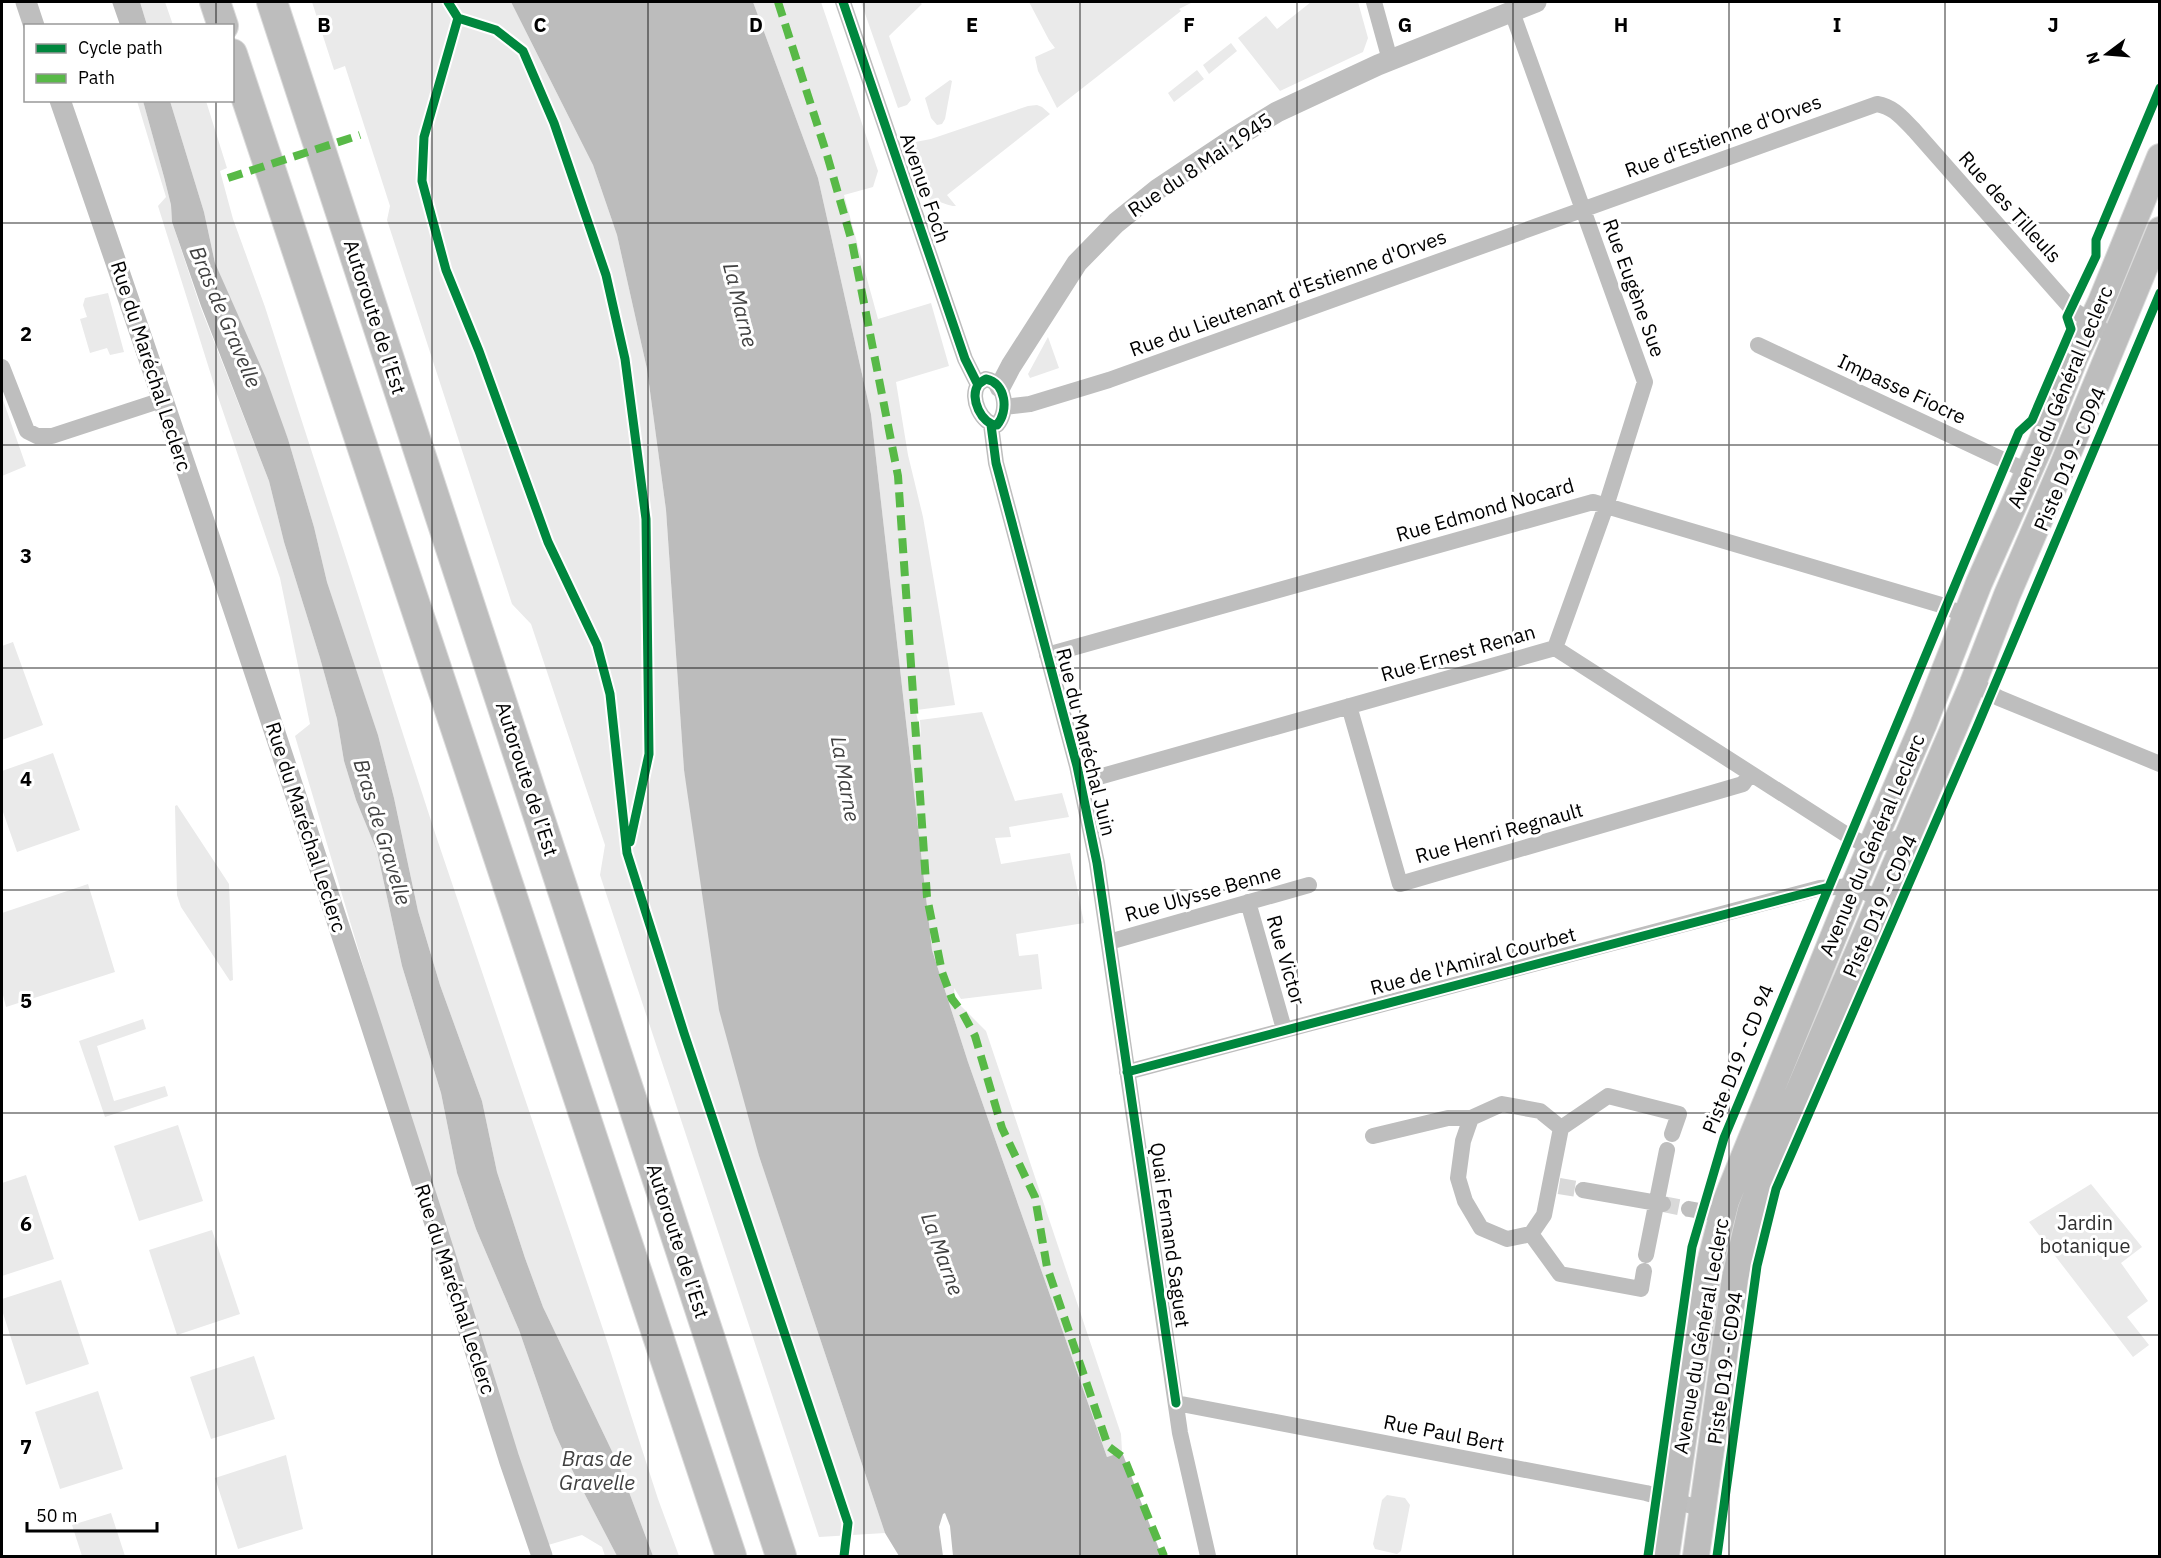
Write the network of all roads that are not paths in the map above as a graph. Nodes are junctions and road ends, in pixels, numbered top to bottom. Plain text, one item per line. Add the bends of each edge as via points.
1 (26, 2) edge
2 (215, 2) edge
3 (272, 2) edge
4 (843, 2) edge
5 (1374, 2) edge
6 (1536, 2) edge
7 (1512, 12) junction
8 (33, 24) edge
9 (222, 24) edge
10 (234, 60) edge
11 (1390, 60) junction
12 (61, 102) edge
13 (1877, 104) joint
14 (2160, 158) edge
15 (1583, 209) junction
16 (2160, 230) edge
17 (2091, 323) junction
18 (2114, 338) junction
19 (1758, 345) dead end
20 (2, 367) edge
21 (978, 385) junction
22 (1002, 397) junction
23 (162, 400) junction
24 (991, 425) junction
25 (2029, 472) junction
26 (1606, 506) junction
27 (1967, 616) junction
28 (1555, 648) junction
29 (1047, 655) junction
30 (1973, 683) junction
31 (1349, 706) junction
32 (2160, 764) edge
33 (1750, 774) junction
34 (1081, 782) junction
35 (1907, 835) junction
36 (1871, 847) junction
37 (1309, 885) dead end
38 (1854, 886) junction
39 (1880, 900) junction
40 (1248, 902) junction
41 (1109, 942) junction
42 (1284, 1029) junction
43 (1127, 1072) junction
44 (1471, 1118) junction
45 (1561, 1128) junction
46 (1373, 1136) dead end
47 (1584, 1190) tunnel mouth
48 (1660, 1203) junction
49 (1689, 1209) tunnel mouth
50 (1722, 1215) junction
51 (1532, 1234) junction
52 (1176, 1403) junction
53 (1673, 1501) junction
54 (1703, 1509) junction
55 (729, 1554) edge
56 (542, 1557) edge
57 (781, 1557) edge
58 (1208, 1557) edge
59 (1666, 1557) edge
60 (1696, 1557) edge

1 - 8 street
2 - 9 highway
3 - 57 highway, Autoroute de l’Est
4 - 21 street, Avenue Foch via 965,359
5 - 11 street
6 - 7 street, Rue du 8 Mai 1945
7 - 11 street, Rue du 8 Mai 1945
7 - 15 street, Rue Eugène Sue
10 - 55 highway
11 - 22 street, Rue du 8 Mai 1945 via 1277,112 1158,189 1116,223 1077,263 1011,366
12 - 23 street, Rue du Maréchal Leclerc
13 - 15 street, Rue d'Estienne d'Orves
13 - 17 street, Rue des Tilleuls via 1896,111 2071,308
14 - 17 main road, Avenue du Général Leclerc
15 - 22 street, Rue du Lieutenant d'Estienne d'Orves via 1079,390 1030,404
15 - 26 street, Rue Eugène Sue via 1645,382
16 - 18 main road, Avenue du Général Leclerc
17 - 18 street, Rue des Tilleuls
17 - 25 main road, Avenue du Général Leclerc
18 - 30 main road, Avenue du Général Leclerc
19 - 25 street, Impasse Fiocre
20 - 23 street via 25,428 37,436 52,436
21 - 22 street, Rue du Lieutenant d'Estienne d'Orves via 986,379 995,381
21 - 24 street via 978,408
22 - 24 street via 1002,419 998,425
23 - 56 street, Rue du Maréchal Leclerc via 312,845
24 - 29 street, Rue du Maréchal Juin via 996,463
25 - 27 main road, Avenue du Général Leclerc
26 - 27 street, Rue Edmond Nocard
26 - 28 street, Rue Eugène Sue
26 - 29 street, Rue Edmond Nocard via 1593,502
27 - 30 main road
27 - 36 main road, Avenue du Général Leclerc
28 - 31 street, Rue Ernest Renan
28 - 33 street, Rue Ernest Renan
29 - 34 street, Rue du Maréchal Juin
30 - 32 street via 1999,698
30 - 35 main road, Avenue du Général Leclerc
31 - 33 street, Rue Henri Regnault via 1400,884 1743,784
31 - 34 street, Rue Ernest Renan
33 - 36 street, Rue Ernest Renan
34 - 41 street, Rue du Maréchal Juin
35 - 36 street
35 - 39 main road, Avenue du Général Leclerc
36 - 38 main road, Avenue du Général Leclerc
37 - 40 street, Rue Ulysse Benne
38 - 39 street
38 - 42 street, Rue de l'Amiral Courbet via 1820,888
38 - 50 main road, Avenue du Général Leclerc
39 - 54 main road, Avenue du Général Leclerc via 1751,1209 1735,1278
40 - 41 street, Rue Ulysse Benne
40 - 42 street, Rue Victor
41 - 43 street, Rue du Maréchal Juin
42 - 43 street, Rue de l'Amiral Courbet
43 - 52 street, Quai Fernand Saguet
44 - 45 street via 1502,1104 1540,1111
44 - 46 street via 1448,1118
44 - 51 street via 1458,1178 1465,1201 1481,1228 1507,1239
45 - 48 street via 1608,1096 1679,1114
45 - 51 street via 1554,1185 1544,1215
47 - 48 street
48 - 51 street via 1641,1289 1560,1274
49 - 50 street
50 - 53 main road, Avenue du Général Leclerc via 1708,1271
52 - 53 street, Rue Paul Bert
52 - 58 street, Quai Fernand Saguet
53 - 54 street, Rue Paul Bert
53 - 59 main road, Avenue du Général Leclerc
54 - 60 main road, Avenue du Général Leclerc

